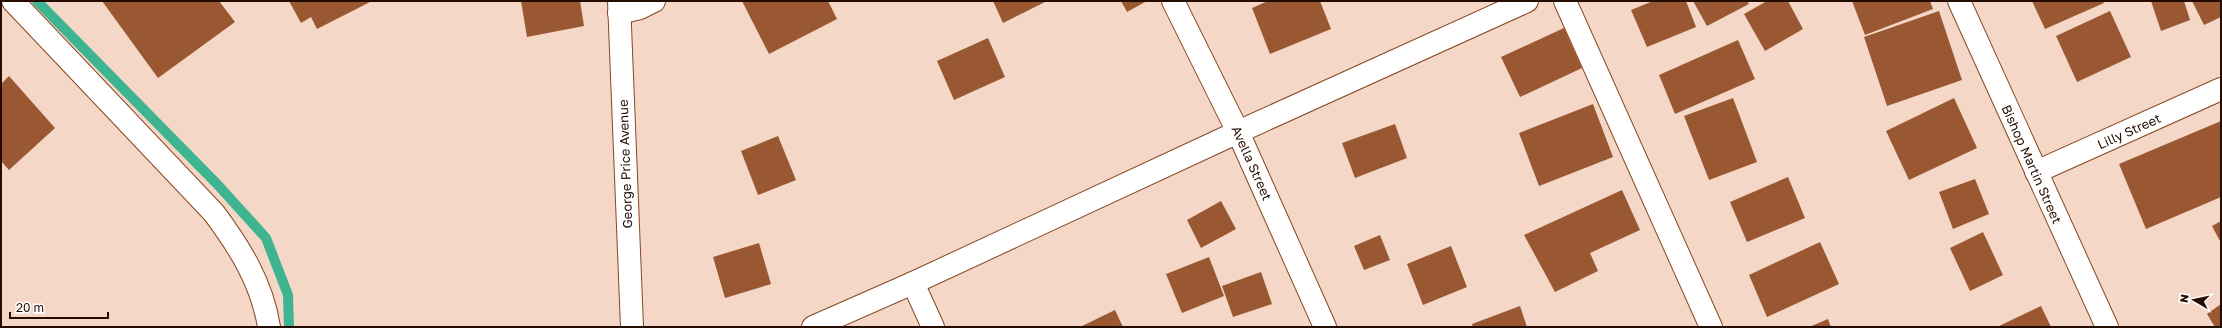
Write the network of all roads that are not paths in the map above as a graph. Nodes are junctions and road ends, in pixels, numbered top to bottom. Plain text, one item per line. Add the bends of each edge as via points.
1 (13, 1) edge
2 (654, 1) edge
3 (1173, 1) edge
4 (1527, 1) edge
5 (1565, 1) edge
6 (1959, 1) edge
7 (619, 7) edge
8 (2221, 89) edge
9 (1238, 132) junction
10 (2036, 172) junction
11 (914, 284) junction
12 (269, 327) edge
13 (632, 327) edge
14 (813, 327) edge
15 (933, 327) edge
16 (1325, 327) edge
17 (1712, 327) edge
18 (2107, 327) edge

1 - 12 street via 214,213 238,246 256,280
2 - 7 street via 640,8
3 - 9 street, Avella Street
4 - 9 street
5 - 17 street
6 - 10 street, Bishop Martin Street
7 - 13 street, George Price Avenue
8 - 10 street, Lilly Street
9 - 11 street
9 - 16 street, Avella Street
10 - 18 street, Bishop Martin Street
11 - 14 street
11 - 15 street

